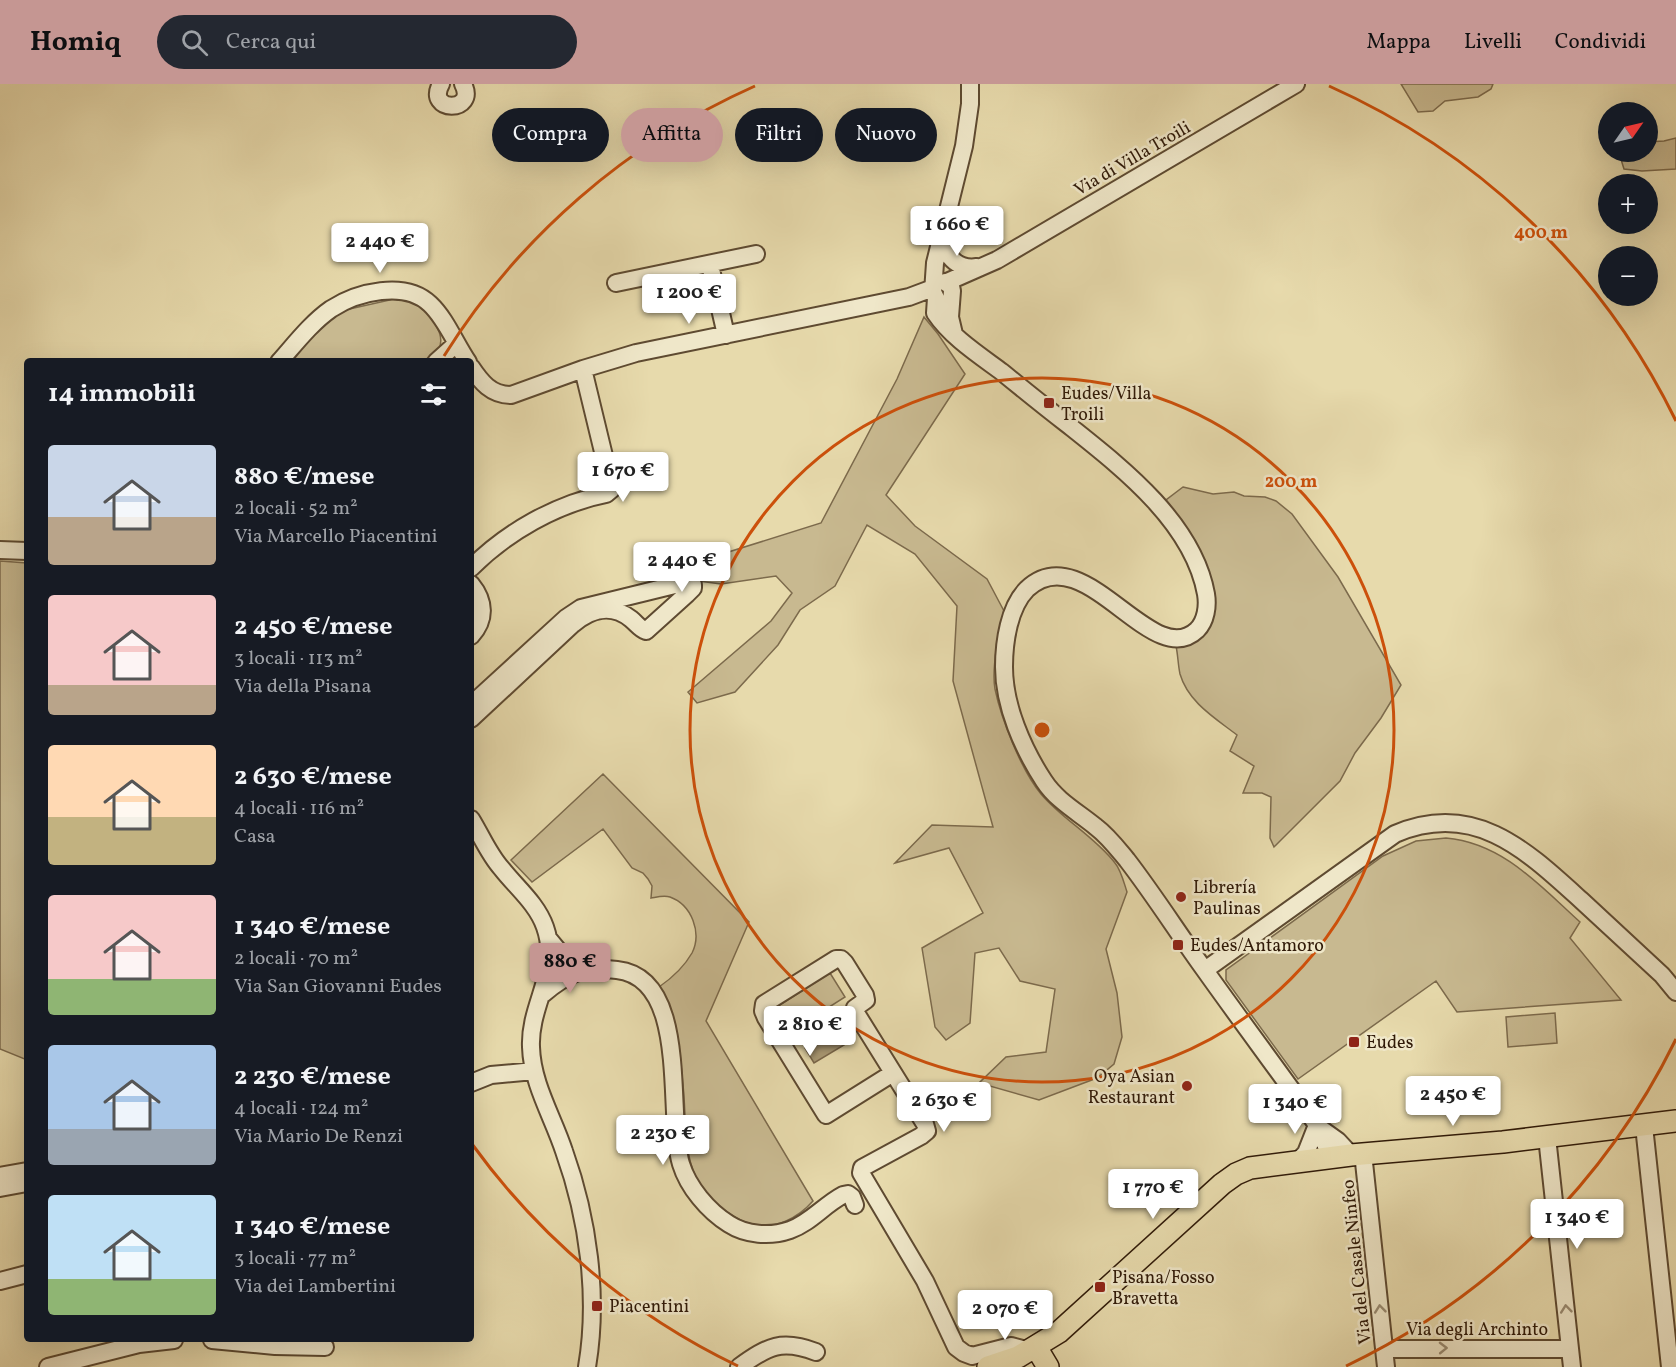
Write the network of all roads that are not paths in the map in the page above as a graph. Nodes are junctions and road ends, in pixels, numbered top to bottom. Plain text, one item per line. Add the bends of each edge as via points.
1 (441, 84) edge
2 (463, 84) edge
3 (970, 84) edge
4 (1296, 84) edge
5 (941, 243) junction
6 (756, 254) dead end
7 (711, 265) junction
8 (987, 265) junction
9 (616, 283) dead end
10 (942, 290) junction
11 (726, 335) junction
12 (456, 344) junction
13 (283, 358) edge
14 (440, 358) edge
15 (465, 358) edge
16 (583, 369) junction
17 (474, 371) edge
18 (0, 550) edge
19 (24, 551) edge
20 (474, 565) edge
21 (474, 590) edge
22 (656, 591) junction
23 (626, 597) junction
24 (665, 615) junction
25 (630, 618) junction
26 (474, 632) edge
27 (474, 702) edge
28 (474, 716) edge
29 (474, 824) edge
30 (548, 937) junction
31 (583, 969) junction
32 (1205, 970) junction
33 (1676, 992) edge
34 (542, 995) junction
35 (534, 1071) junction
36 (893, 1073) junction
37 (474, 1082) edge
38 (1676, 1121) edge
39 (1317, 1125) junction
40 (1644, 1126) junction
41 (1547, 1137) junction
42 (1348, 1155) junction
43 (1298, 1161) junction
44 (24, 1172) edge
45 (0, 1176) edge
46 (24, 1184) edge
47 (0, 1188) edge
48 (855, 1205) dead end
49 (24, 1275) edge
50 (0, 1281) edge
51 (156, 1342) edge
52 (233, 1342) edge
53 (325, 1347) dead end
54 (1672, 1347) edge
55 (1033, 1349) junction
56 (1385, 1349) junction
57 (1570, 1349) junction
58 (816, 1352) dead end
59 (48, 1367) edge
60 (586, 1367) edge
61 (740, 1367) edge
62 (988, 1367) edge
63 (1048, 1367) edge
64 (1386, 1367) edge
65 (1572, 1367) edge
66 (1670, 1367) edge

1 - 2 street via 439,99 450,106 465,98
3 - 5 street via 964,146
4 - 8 street, Via di Villa Troili
5 - 8 street via 949,257 962,266
5 - 10 street
6 - 7 street
7 - 9 street
7 - 11 street
8 - 10 street, Via di Villa Troili
10 - 11 street
10 - 32 street via 954,334 1144,489 1175,526 1198,569 1206,597 1204,617 1193,633 1178,638 1154,632 1079,582 1057,577 1040,580 1015,607 1004,665 1006,690 1017,726 1043,780 1114,845
11 - 16 street via 636,353
12 - 13 street via 428,302 409,292 387,290 331,309
12 - 14 street
12 - 15 street
16 - 17 street via 508,395 486,386
16 - 20 street via 612,489 536,520
18 - 19 street
21 - 26 street via 483,612 482,622
22 - 23 street
22 - 24 street via 667,601
22 - 24 street via 689,582 693,585
23 - 25 street
23 - 27 street via 571,614
24 - 25 street via 646,631
25 - 28 street via 609,609 585,615
29 - 30 street via 501,868 536,909
30 - 31 street via 567,961
30 - 34 street via 549,970
31 - 34 street via 561,979
31 - 48 street via 626,972 644,983 654,996 670,1043 680,1163 701,1199 720,1218 744,1231 770,1234 799,1226 845,1195 852,1197
32 - 33 street via 1395,834 1423,824 1448,823 1491,833 1522,849
32 - 39 street
34 - 35 street via 532,1028
35 - 37 street via 491,1075
35 - 60 street via 566,1156 583,1222 591,1308
36 - 36 street via 856,1013 855,1008 866,1000 865,995 841,959 765,1004 766,1018 825,1115
36 - 55 street via 927,1131 862,1168 861,1173 925,1281 958,1349 972,1356 1011,1346
38 - 40 main road
39 - 42 street via 1338,1140
39 - 43 street via 1306,1153
40 - 41 main road
40 - 54 street
41 - 42 main road
57 -> 41 street
42 - 43 main road
56 -> 42 street, Via del Casale Ninfeo
43 - 55 main road via 1250,1168 1227,1180 1076,1318
44 - 45 street
46 - 47 street
49 - 50 street
51 - 59 street
52 - 53 street
54 - 66 street
55 - 62 main road
55 - 63 main road
56 -> 57 street, Via degli Archinto
56 - 64 street, Via del Casale Ninfeo
57 - 65 street
58 - 61 street via 795,1344 782,1345

